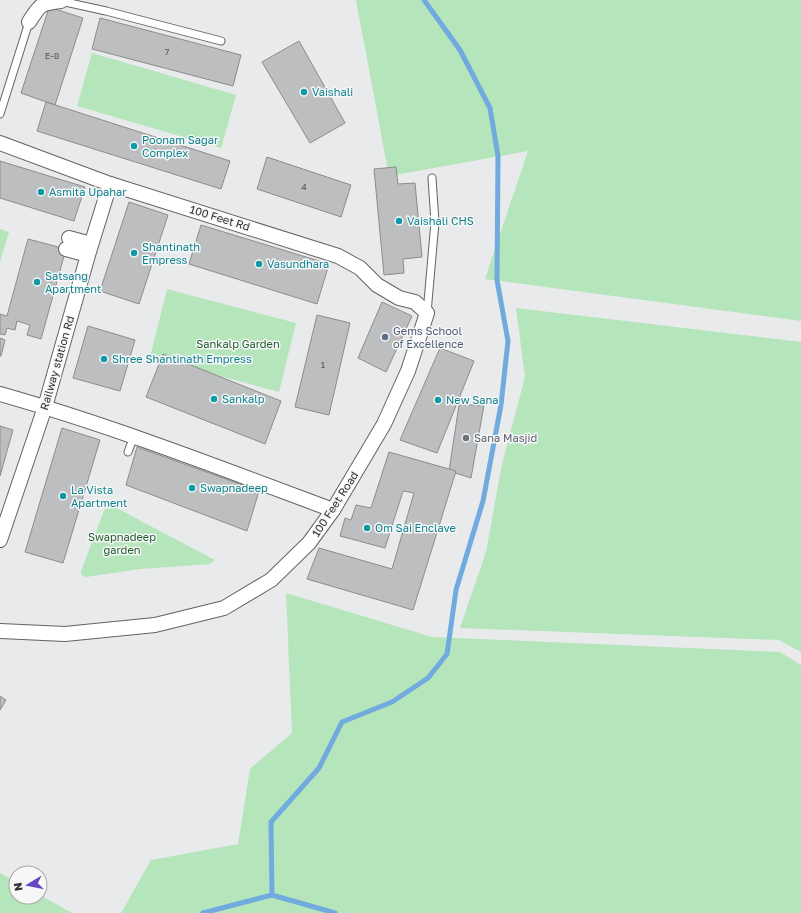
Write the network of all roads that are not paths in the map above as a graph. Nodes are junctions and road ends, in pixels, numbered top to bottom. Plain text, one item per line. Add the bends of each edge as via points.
1 (61, 1) joint
2 (29, 22) joint
3 (221, 41) dead end
4 (0, 114) edge
5 (0, 143) edge
6 (432, 178) dead end
7 (110, 184) junction
8 (68, 244) dead end
9 (89, 250) junction
10 (427, 313) junction
11 (0, 394) edge
12 (45, 407) junction
13 (134, 436) junction
14 (128, 452) dead end
15 (333, 510) junction
16 (0, 540) edge
17 (0, 630) edge

1 - 2 street via 48,2 38,7
1 - 3 lane
2 - 4 lane
5 - 7 street, 100 Feet Rd
6 - 10 lane via 435,222
7 - 9 street, Railway station Rd
7 - 10 street, 100 Feet Rd via 338,256 360,268 377,285 399,298 415,302
8 - 9 street
9 - 12 street, Railway station Rd via 48,373
10 - 15 street, 100 Feet Road via 408,371 384,424
11 - 12 street
12 - 13 street
12 - 16 street, Railway station Rd
13 - 14 lane
13 - 15 street
15 - 17 street, 100 Feet Road via 309,543 271,580 224,608 155,625 65,634

